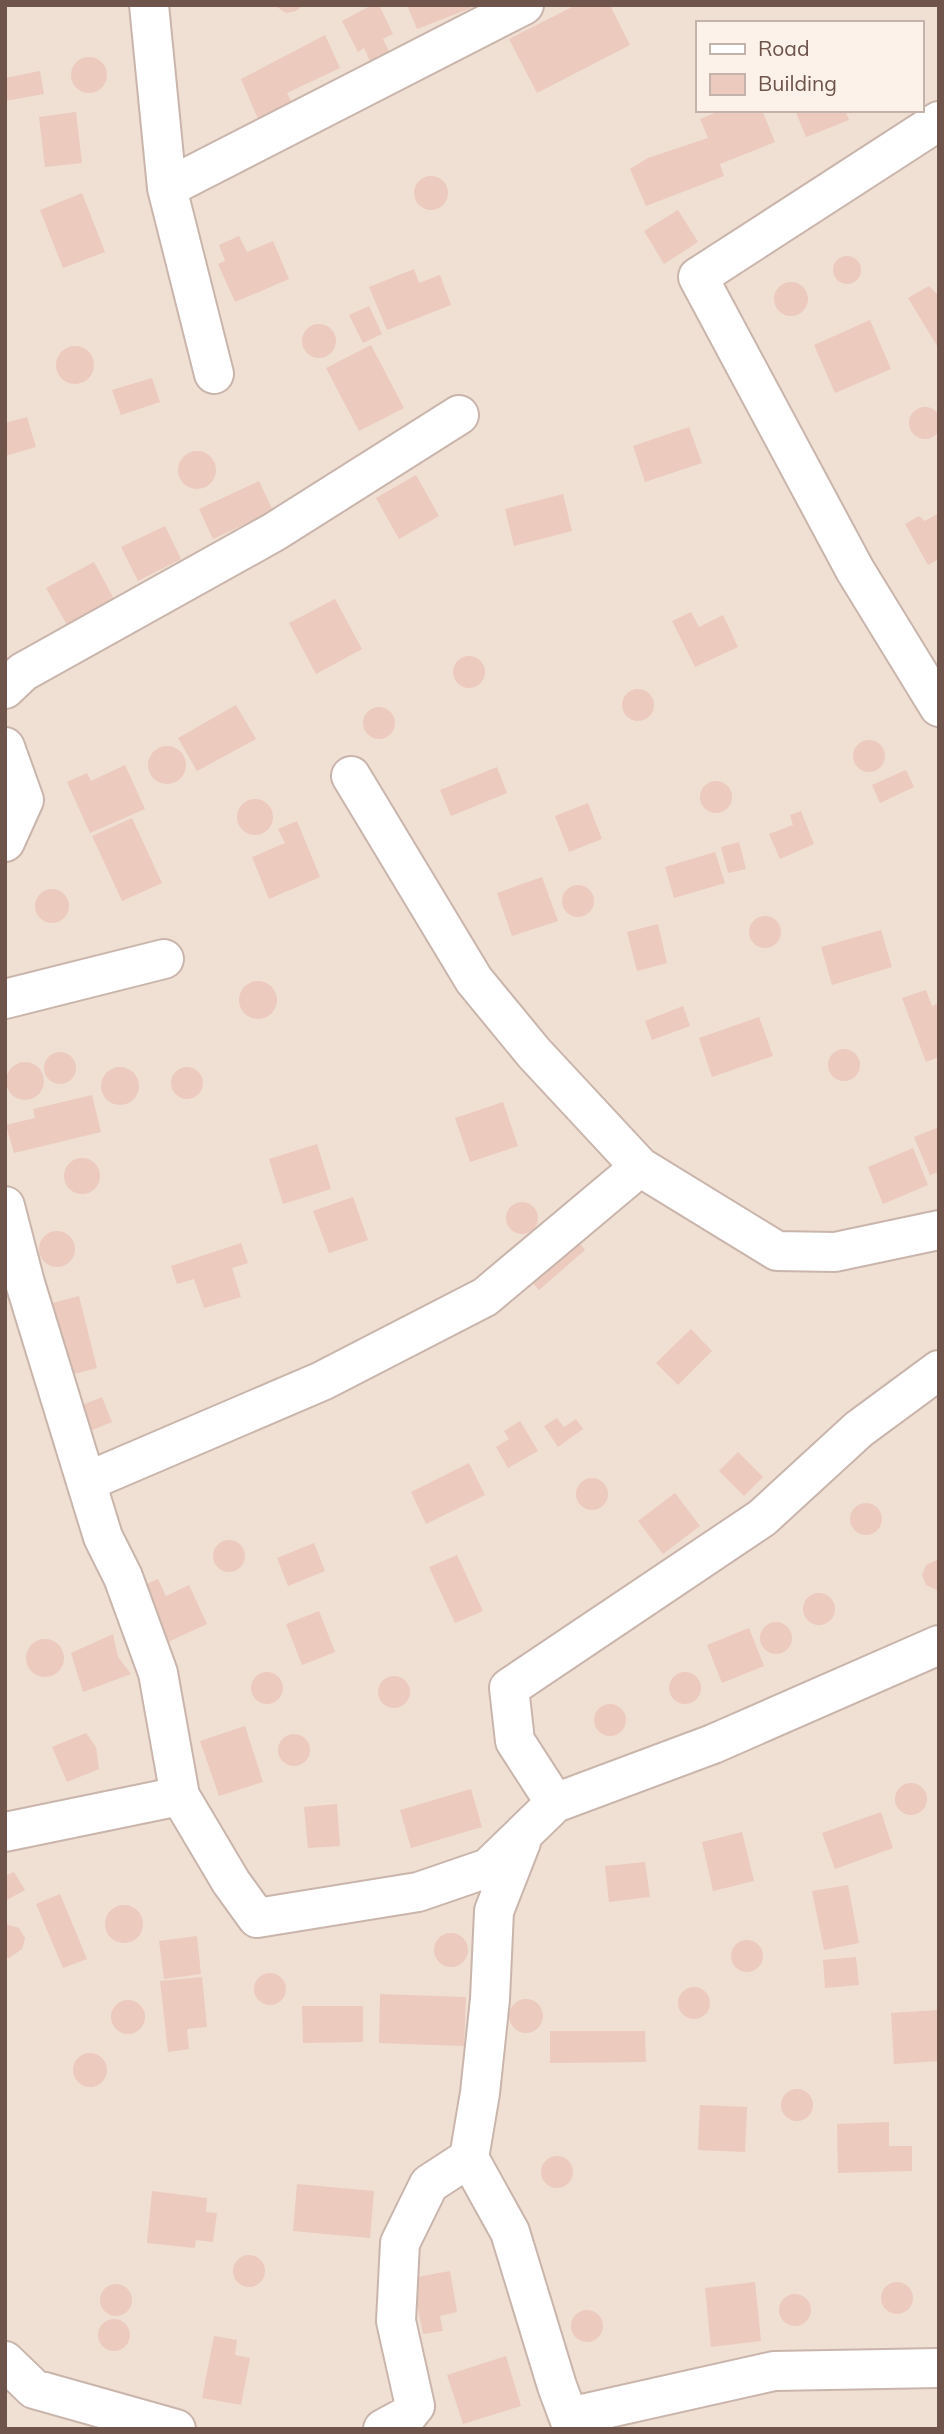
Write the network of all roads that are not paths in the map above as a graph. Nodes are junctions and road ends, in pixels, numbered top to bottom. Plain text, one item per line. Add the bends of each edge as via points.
1 (149, 5) edge
2 (524, 5) edge
3 (939, 121) edge
4 (167, 188) junction
5 (214, 374) dead end
6 (458, 415) dead end
7 (5, 689) edge
8 (939, 707) edge
9 (5, 747) edge
10 (351, 776) dead end
11 (5, 842) edge
12 (164, 959) dead end
13 (5, 999) edge
14 (640, 1167) junction
15 (5, 1206) edge
16 (939, 1230) edge
17 (15, 1286) edge
18 (939, 1370) edge
19 (86, 1482) junction
20 (939, 1645) edge
21 (180, 1796) junction
22 (555, 1803) junction
23 (5, 1832) edge
24 (523, 1836) junction
25 (469, 2158) junction
26 (5, 2361) edge
27 (939, 2368) edge
28 (418, 2417) edge
29 (571, 2423) edge
30 (177, 2429) edge
31 (383, 2429) edge

1 - 4 street
2 - 4 street
3 - 8 street via 698,277 855,570
4 - 5 street
6 - 7 street via 274,532 23,672
9 - 11 street via 24,800
10 - 14 street via 474,980 534,1053
12 - 13 street
14 - 16 street via 777,1251 835,1252
14 - 19 street via 485,1297 322,1381
15 - 17 street
17 - 19 street
18 - 22 street via 859,1429 762,1518 509,1688 515,1741
19 - 21 street via 158,1673
20 - 22 street via 713,1744
21 - 23 street
21 - 24 street via 257,1919 418,1892 488,1868
22 - 24 street
24 - 25 street via 494,1911 490,1998
25 - 28 street via 429,2184 400,2243 396,2321
25 - 29 street via 510,2232
26 - 30 street via 34,2389
27 - 29 street via 774,2371
28 - 31 street via 407,2416

